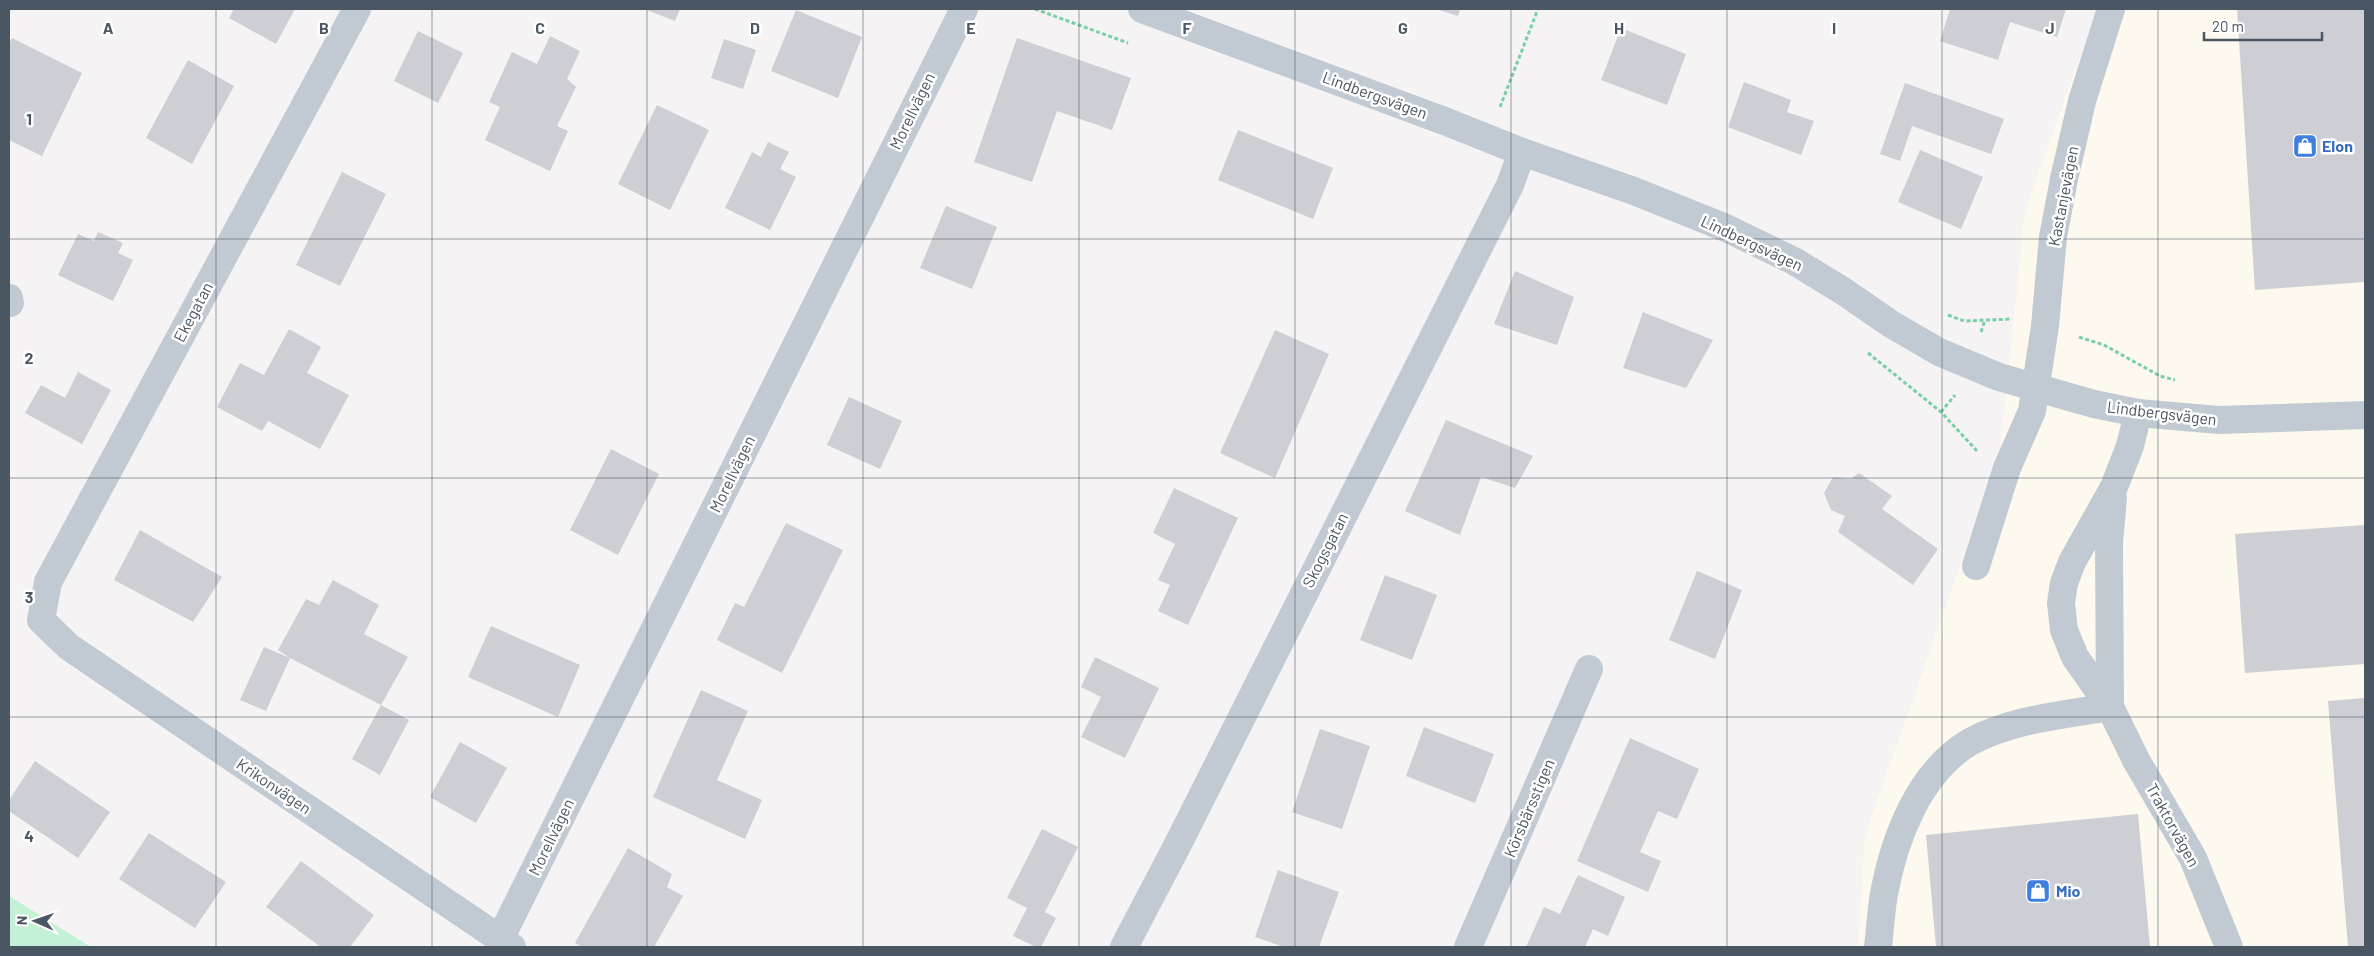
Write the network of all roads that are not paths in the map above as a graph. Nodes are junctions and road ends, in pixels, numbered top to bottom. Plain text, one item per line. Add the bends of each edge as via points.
1 (357, 9) edge
2 (964, 9) edge
3 (1142, 9) edge
4 (2111, 9) edge
5 (1522, 152) junction
6 (2036, 388) junction
7 (2138, 413) junction
8 (2365, 415) edge
9 (2114, 488) junction
10 (1976, 566) dead end
11 (41, 620) joint
12 (1589, 669) dead end
13 (2110, 707) junction
14 (506, 943) edge
15 (1124, 947) edge
16 (1468, 947) edge
17 (1878, 947) edge
18 (2229, 947) edge

1 - 11 street, Ekegatan via 48,582
2 - 14 street, Morellvägen
3 - 5 street, Lindbergsvägen
4 - 6 street, Kastanjevägen via 2082,101 2064,179 2053,237
5 - 6 street, Lindbergsvägen via 1634,191 1726,228 1794,260 1939,352 1999,377
5 - 15 street, Skogsgatan via 1510,185
6 - 7 street, Lindbergsvägen
6 - 10 street, Kastanjevägen via 2032,411 2007,468
7 - 8 street, Lindbergsvägen via 2219,420
7 - 9 street, Traktorvägen
9 - 13 street, Traktorvägen via 2109,543
9 - 13 street, Traktorvägen via 2072,562 2061,603 2064,630 2075,657
11 - 14 street, Krikonvägen via 69,647
12 - 16 street, Körsbärsstigen
13 - 17 street via 2018,723 1970,742 1938,768 1913,807 1898,839 1884,894
13 - 18 street, Traktorvägen via 2136,760 2193,858

